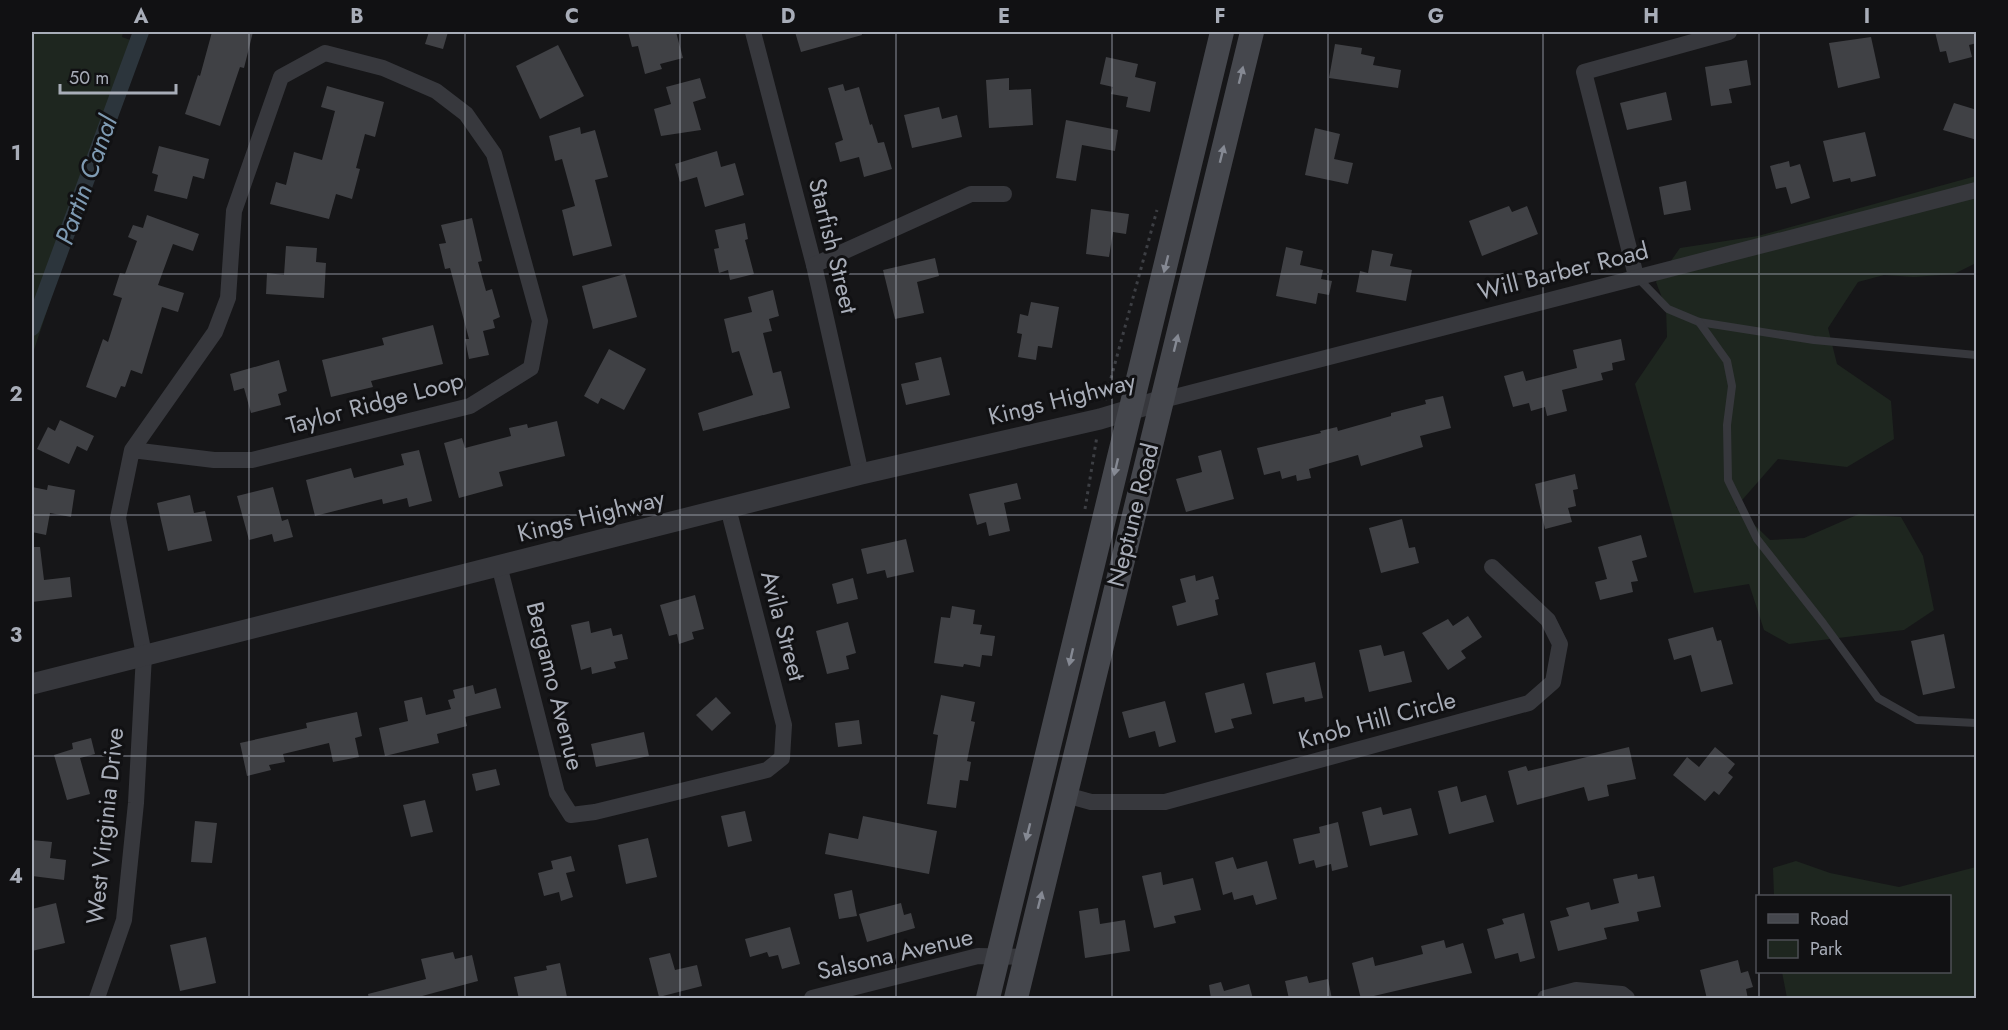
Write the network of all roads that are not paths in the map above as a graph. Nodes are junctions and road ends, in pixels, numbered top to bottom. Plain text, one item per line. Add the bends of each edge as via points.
1 (753, 32) edge
2 (1222, 32) edge
3 (1252, 32) edge
4 (1729, 32) edge
5 (1701, 35) edge
6 (1977, 190) edge
7 (1004, 194) dead end
8 (814, 265) junction
9 (1636, 276) junction
10 (1699, 322) junction
11 (1977, 355) edge
12 (1162, 400) junction
13 (1129, 410) junction
14 (132, 450) junction
15 (861, 474) junction
16 (728, 508) junction
17 (499, 566) junction
18 (1492, 567) dead end
19 (144, 655) junction
20 (32, 684) edge
21 (1977, 723) edge
22 (1066, 795) junction
23 (572, 815) joint
24 (998, 957) junction
25 (1026, 957) junction
26 (97, 999) edge
27 (812, 999) edge
28 (988, 999) edge
29 (1016, 999) edge
30 (1545, 999) edge
31 (1628, 999) edge

1 - 8 street, Starfish Street
2 -> 13 main road, Neptune Road
12 -> 3 main road, Neptune Road
4 - 5 street
5 - 9 street via 1584,72
6 - 9 street, Will Barber Road
7 - 8 street via 971,194
8 - 15 street, Starfish Street
9 - 10 lane via 1668,309
9 - 12 street, Will Barber Road
10 - 11 lane via 1814,340
10 - 21 lane via 1727,361 1732,386 1727,425 1728,480 1757,539 1878,698 1917,720
12 - 13 street, Kings Highway
12 - 22 main road, Neptune Road
13 - 15 street, Kings Highway
13 -> 24 main road, Neptune Road
14 - 14 street, Taylor Ridge Loop via 215,332 228,298 234,211 281,77 325,53 383,68 436,92 466,114 495,154 540,320 531,368 470,406 252,460 214,460
14 - 19 street, Taylor Ridge Loop via 118,518
15 - 16 street, Kings Highway
16 - 17 street, Kings Highway
16 - 23 street, Avila Street via 784,725 782,758 767,770
17 - 19 street, Kings Highway
17 - 23 street, Bergamo Avenue via 557,793
18 - 22 street, Knob Hill Circle via 1548,620 1560,644 1553,682 1529,704 1165,802 1091,802
19 - 20 street, Kings Highway
19 - 26 street, West Virginia Drive via 136,803 124,920
25 -> 22 main road, Neptune Road
24 - 25 street, Salsona Avenue
24 - 27 street, Salsona Avenue via 978,956
24 - 28 main road, Neptune Road
25 - 29 main road, Neptune Road
30 - 31 street via 1576,990 1622,994

